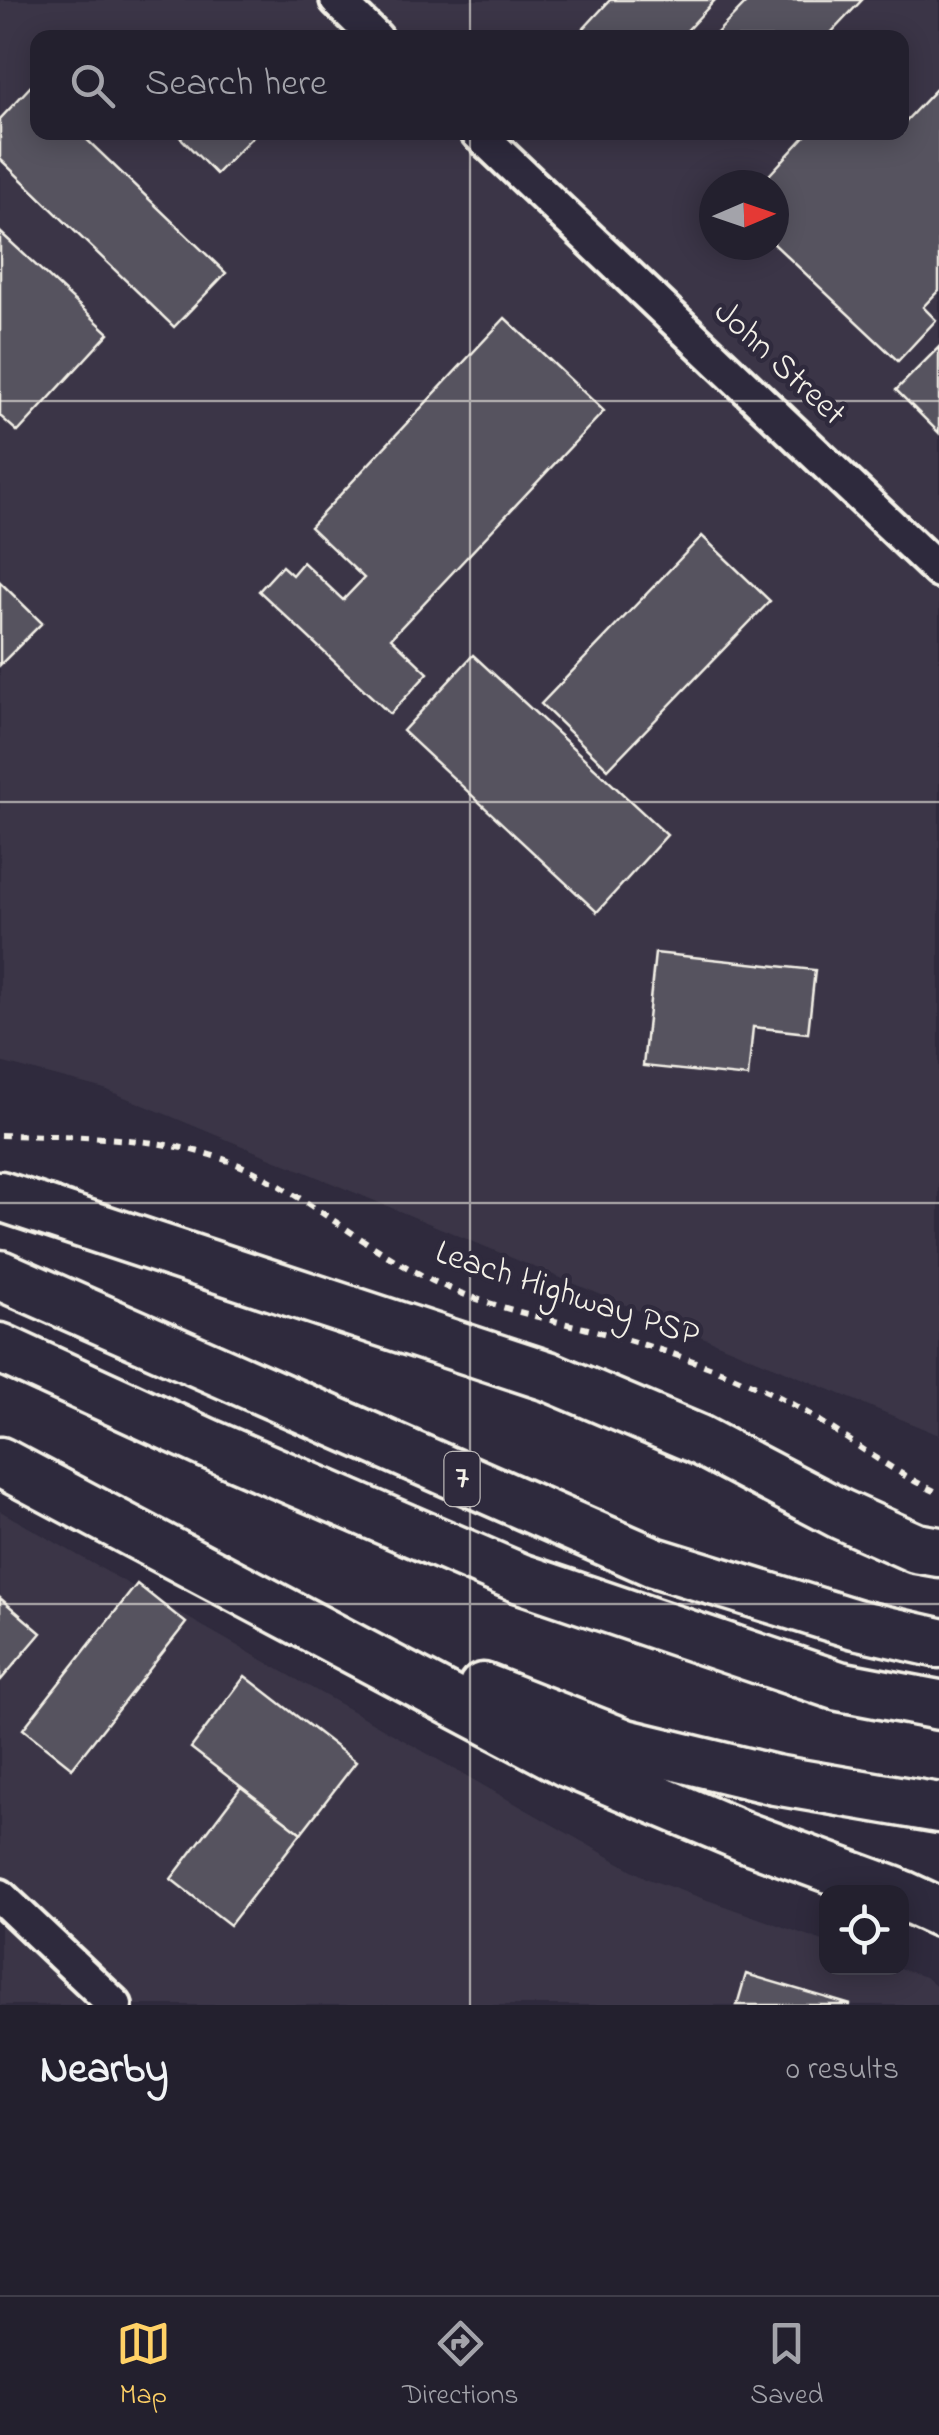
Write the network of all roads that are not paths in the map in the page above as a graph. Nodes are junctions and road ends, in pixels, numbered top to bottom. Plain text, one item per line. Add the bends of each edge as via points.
1 (337, 0) edge
2 (368, 30) edge
3 (485, 140) edge
4 (939, 570) edge
5 (0, 1196) edge
6 (0, 1275) edge
7 (0, 1348) edge
8 (0, 1462) edge
9 (164, 1547) junction
10 (939, 1552) edge
11 (939, 1642) edge
12 (939, 1705) edge
13 (939, 1808) edge
14 (874, 1885) edge
15 (0, 1896) edge
16 (909, 1899) edge
17 (939, 1912) edge
18 (115, 2005) edge

1 - 2 street
3 - 4 street, John Street
5 - 10 highway via 548,1376 697,1438 840,1514
6 - 11 highway, 7 via 654,1562 855,1624
7 - 12 highway, 7 via 520,1578 838,1686
8 - 9 highway
9 - 13 highway via 626,1744 775,1780
9 - 14 highway via 568,1764
15 - 18 street
16 - 17 highway

